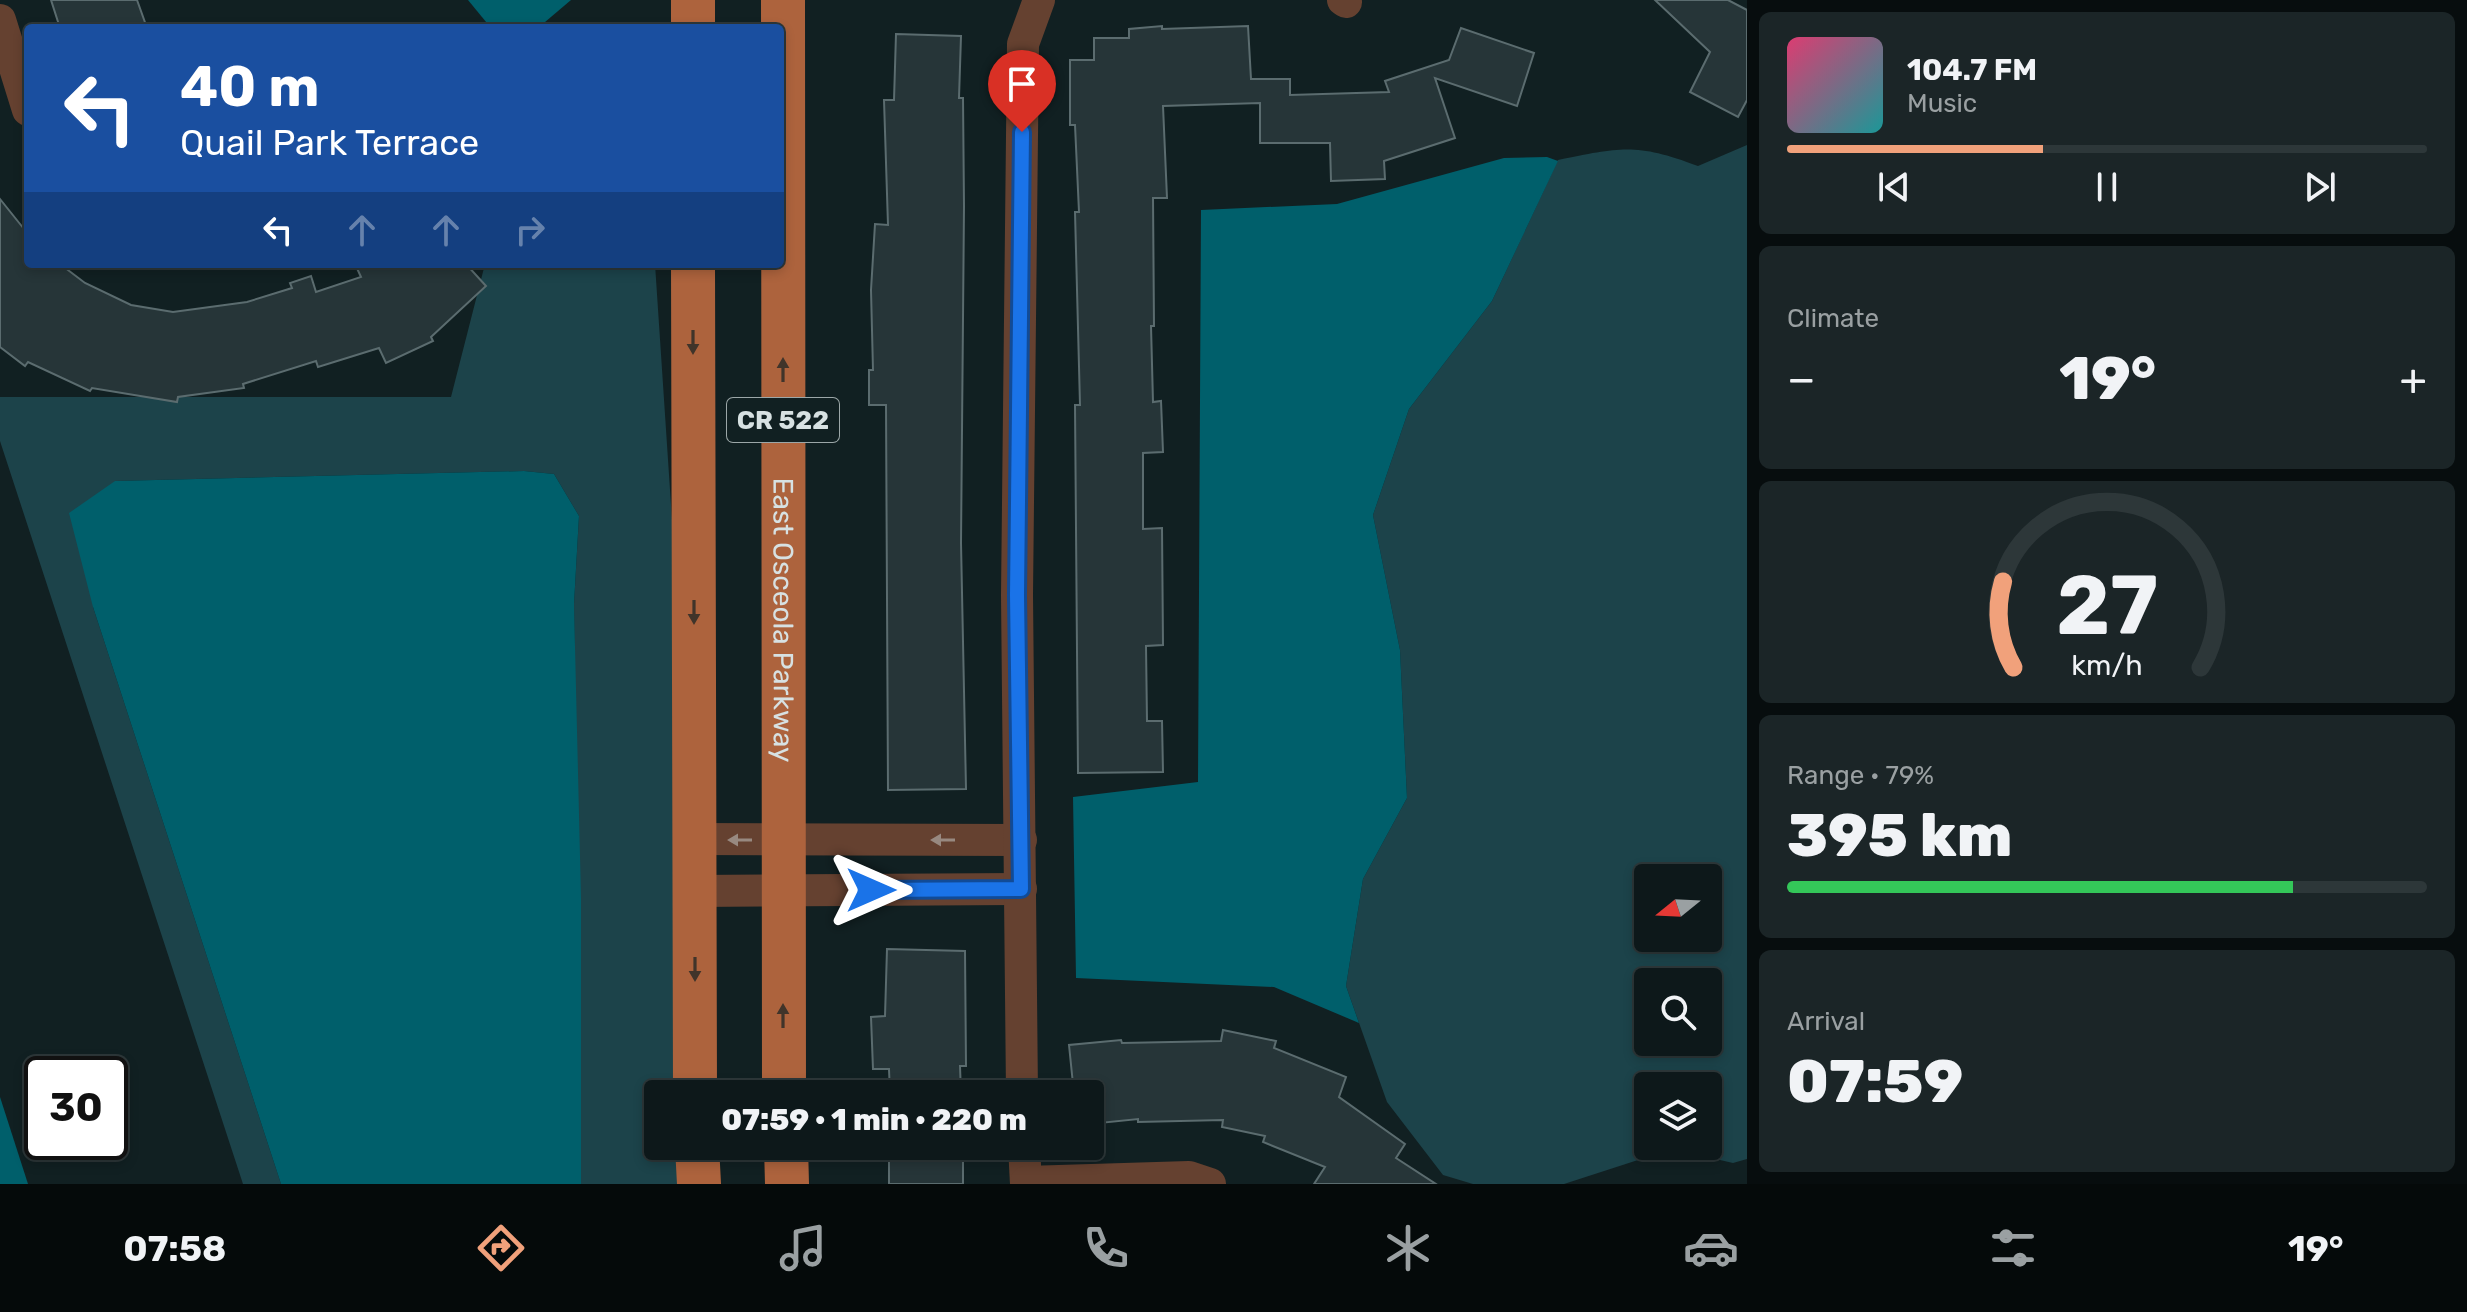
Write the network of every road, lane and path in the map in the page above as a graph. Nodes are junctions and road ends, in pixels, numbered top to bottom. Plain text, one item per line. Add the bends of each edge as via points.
1 (693, 0) edge
2 (783, 0) edge
3 (1039, 0) edge
4 (0, 20) edge
5 (693, 24) edge
6 (783, 24) edge
7 (24, 97) edge
8 (693, 268) edge
9 (783, 268) edge
10 (696, 839) junction
11 (783, 840) junction
12 (1021, 840) junction
13 (1021, 889) junction
14 (784, 890) junction
15 (695, 891) junction
16 (695, 1080) edge
17 (784, 1080) edge
18 (1022, 1080) edge
19 (698, 1160) edge
20 (786, 1160) edge
21 (1025, 1160) edge
22 (1026, 1183) edge
23 (699, 1184) edge
24 (787, 1184) edge
25 (1210, 1184) edge

1 - 5 main road
6 -> 2 main road, East Osceola Parkway / CR 522
3 - 12 street via 1023,44 1017,579
4 - 7 street
8 -> 10 main road, CR 522
11 -> 9 main road, East Osceola Parkway / CR 522
11 -> 10 street
10 - 15 main road, CR 522
12 -> 11 street
11 - 14 main road, East Osceola Parkway / CR 522
12 - 13 street
13 - 14 street
13 - 18 street
14 - 15 street
17 -> 14 main road, East Osceola Parkway / CR 522
15 -> 16 main road, CR 522
19 - 23 main road
20 - 24 main road
21 - 22 street
22 - 25 street via 1189,1177

